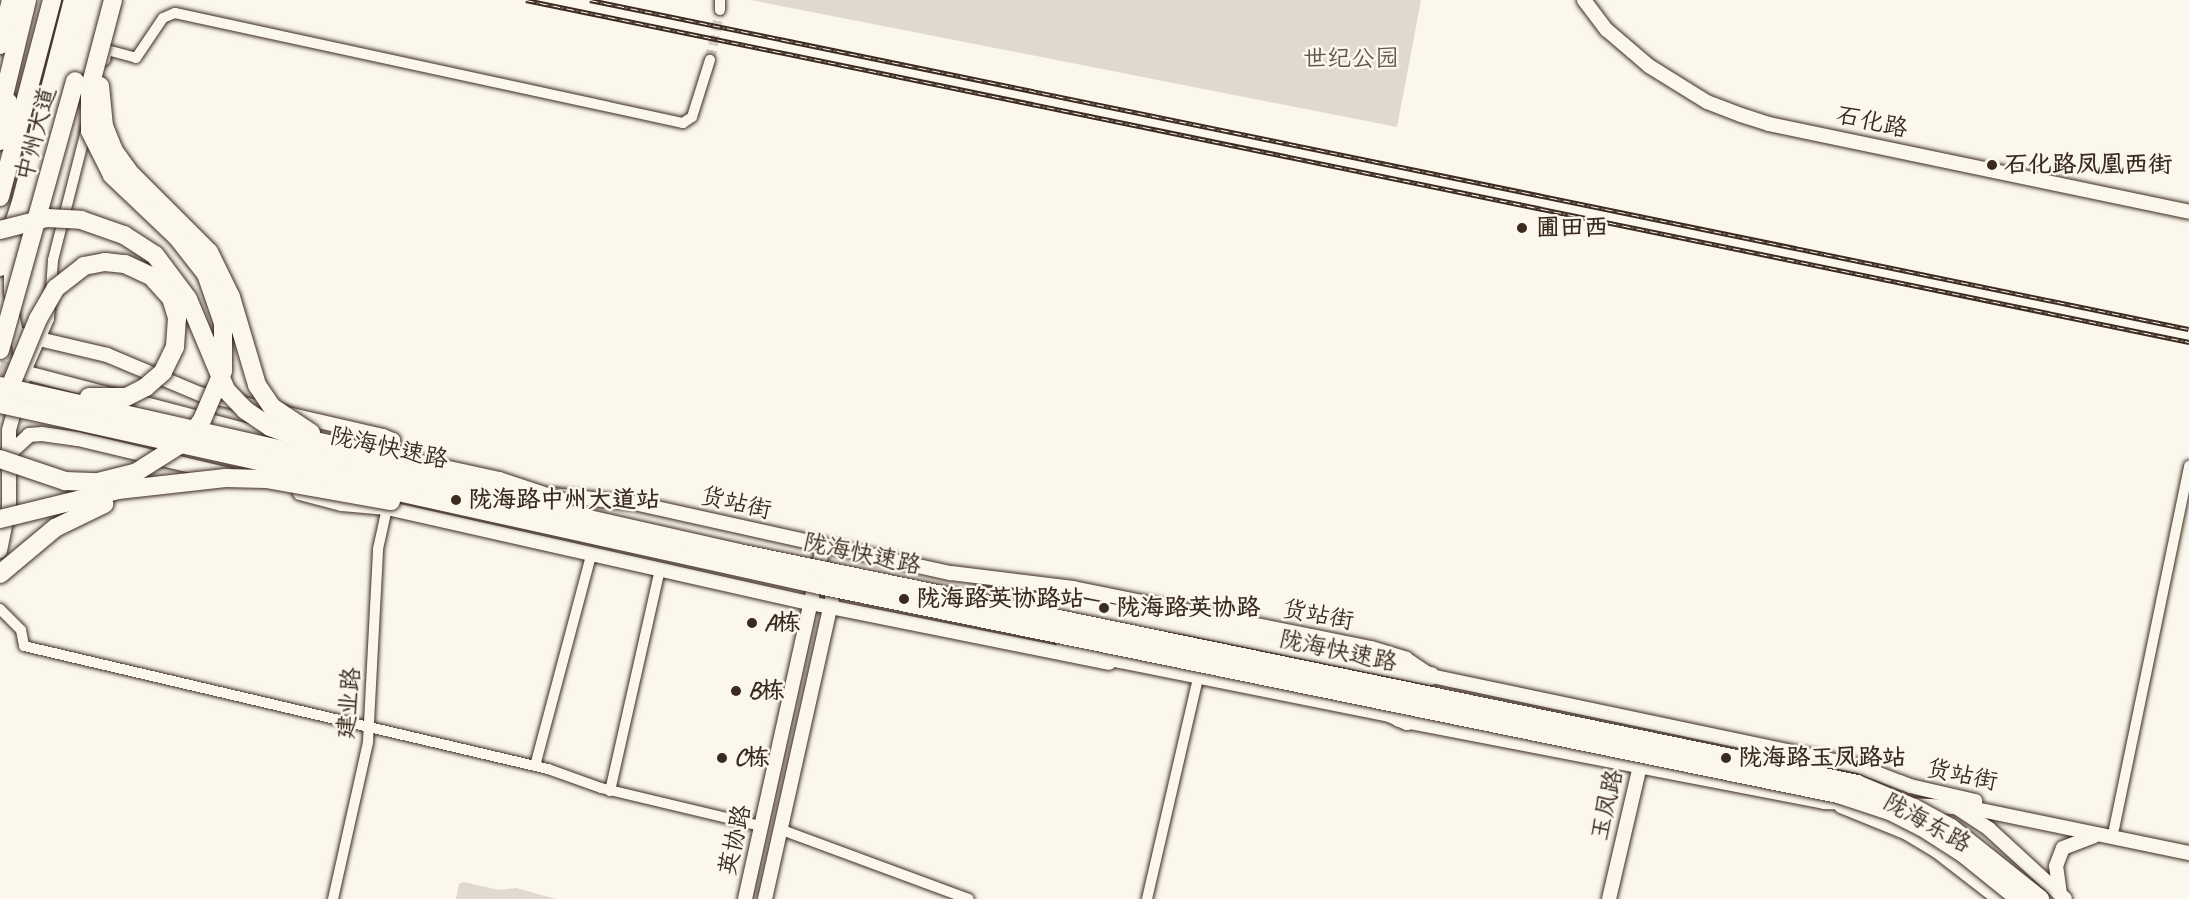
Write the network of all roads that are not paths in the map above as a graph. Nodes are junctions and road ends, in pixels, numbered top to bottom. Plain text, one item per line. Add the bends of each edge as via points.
1 (11, 0) edge
2 (27, 0) edge
3 (35, 0) edge
4 (52, 0) edge
5 (73, 0) edge
6 (86, 0) edge
7 (96, 0) edge
8 (113, 0) edge
9 (1584, 0) edge
10 (106, 28) junction
11 (0, 45) edge
12 (710, 60) tunnel mouth
13 (0, 112) edge
14 (0, 143) edge
15 (0, 195) edge
16 (2189, 212) edge
17 (0, 230) edge
18 (6, 268) edge
19 (14, 333) junction
20 (41, 337) junction
21 (0, 350) edge
22 (28, 373) junction
23 (7, 388) edge
24 (0, 404) edge
25 (0, 412) edge
26 (22, 416) dead end
27 (336, 446) junction
28 (5, 456) edge
29 (392, 465) junction
30 (2189, 466) edge
31 (153, 486) junction
32 (387, 507) junction
33 (483, 511) junction
34 (0, 519) edge
35 (637, 529) junction
36 (823, 546) junction
37 (843, 550) junction
38 (0, 551) edge
39 (592, 552) junction
40 (660, 568) junction
41 (0, 574) edge
42 (915, 590) junction
43 (810, 603) junction
44 (830, 606) junction
45 (0, 609) edge
46 (984, 619) junction
47 (1431, 676) junction
48 (1197, 682) junction
49 (1407, 721) junction
50 (1650, 722) junction
51 (369, 727) junction
52 (535, 766) junction
53 (1639, 768) junction
54 (1910, 786) junction
55 (610, 791) junction
56 (1824, 802) junction
57 (1952, 806) junction
58 (761, 826) junction
59 (782, 830) junction
60 (2108, 832) junction
61 (2189, 845) edge
62 (2189, 853) edge
63 (2062, 896) edge
64 (333, 899) edge
65 (745, 899) edge
66 (765, 899) edge
67 (969, 899) edge
68 (1147, 899) edge
69 (1609, 899) edge
70 (1999, 899) edge
71 (2020, 899) edge
72 (2040, 899) edge

1 - 11 highway
2 - 13 highway, 中州大道
3 - 14 street
4 - 15 highway, 中州大道
5 - 18 highway, 中州大道
6 - 18 street
7 - 21 highway, 中州大道, bridge
8 - 10 highway, bridge
9 - 16 street, 石化路 via 1607,30 1642,62 1673,84 1741,115
10 - 27 highway, bridge via 100,104 114,151 131,174 184,223 214,260 231,297 249,368 263,397 292,423
10 - 28 highway, bridge via 89,98 90,131 98,152 122,186 177,237 206,274 223,323 223,371 202,420 187,440 135,473 98,482 65,481
12 - 20 street via 692,117 682,123 169,14 136,58 107,50 55,250 49,319
17 - 27 highway, bridge via 47,218 70,219 93,222 136,242 166,267 182,288 217,374 245,410 285,434
18 - 19 street
19 - 20 street
19 - 22 street
20 - 22 street
20 - 29 street via 107,355 200,394 393,440
22 - 28 street via 11,415
22 - 29 street, 货站街
23 - 25 highway, bridge via 39,387 101,399 126,397 146,387 166,367 175,347 177,318 171,298 151,276 125,264 98,262 68,275 49,297 38,319
23 - 35 highway, 陇海快速路, bridge
24 - 33 highway, 陇海快速路, bridge
26 - 32 street via 334,487
27 - 35 highway, bridge via 517,485
28 - 32 street via 29,435 78,439 342,504
28 - 38 street via 9,506
29 - 36 street, 货站街 via 498,490 634,503
30 - 60 street
31 - 33 highway, bridge via 225,478 266,479 332,493
31 - 34 highway, bridge via 118,490
31 - 41 highway, bridge via 67,521 39,539
32 - 39 street, 货站街
32 - 51 street, 建业路 via 378,549
33 - 46 highway, 陇海快速路, bridge
35 - 42 highway, 陇海快速路, bridge
36 - 37 street, 货站街
36 - 43 street, 英协路
37 - 44 street, 英协路
37 - 47 street, 货站街 via 951,573 1073,588 1371,648 1406,659
39 - 40 street, 货站街
39 - 52 street
40 - 43 street, 货站街
40 - 55 street
42 - 47 highway, bridge via 1059,604 1385,664
42 - 72 highway, 陇海快速路, bridge via 1857,784 1951,828
43 - 44 street, 货站街
43 - 58 street, 英协路
44 - 48 street, 货站街
44 - 59 street, 英协路
45 - 51 street via 21,630 24,646
46 - 49 highway, bridge via 1120,659 1377,711
46 - 71 highway, 陇海快速路, bridge via 1838,794 1890,811 1922,827 1972,860
47 - 50 street, 货站街
48 - 49 street, 货站街
48 - 68 street
49 - 53 street, 货站街
50 - 53 street, 玉凤路
50 - 54 street, 货站街 via 1858,765
51 - 52 street
51 - 64 street, 建业路
52 - 55 street
53 - 56 street, 货站街
53 - 69 street, 玉凤路
54 - 57 street, 陇海东路
54 - 60 street, 货站街
55 - 58 street
56 - 57 street, 货站街
56 - 70 street, 陇海东路 via 1907,833 1965,870
57 - 60 street, 货站街
57 - 63 street, 陇海东路 via 1989,829
58 - 65 street, 英协路
59 - 66 street, 英协路
59 - 67 street
60 - 61 street, 货站街
60 - 62 street, 货站街
60 - 63 street via 2062,848 2056,866

